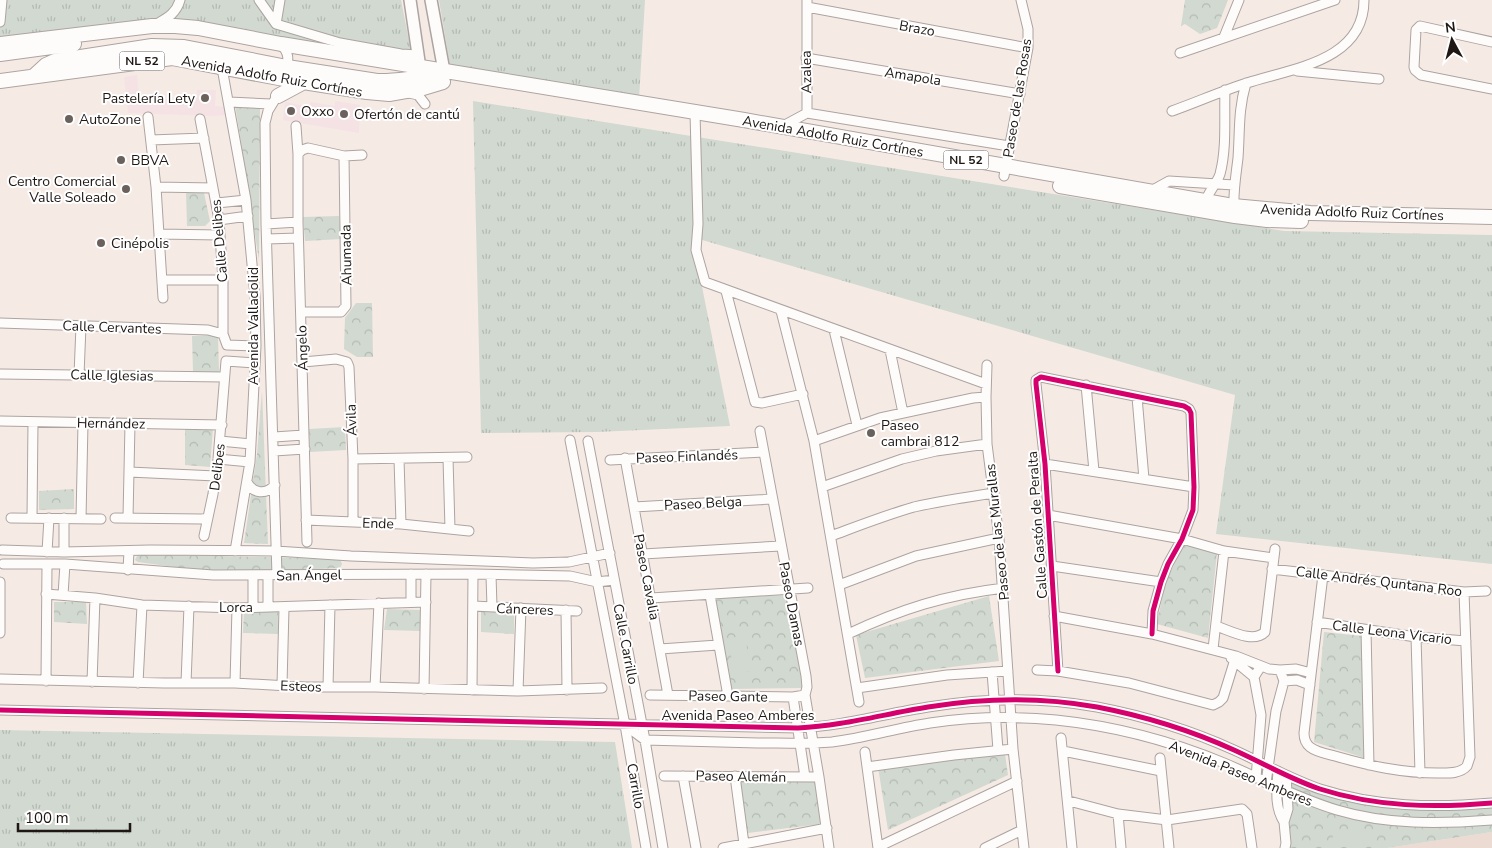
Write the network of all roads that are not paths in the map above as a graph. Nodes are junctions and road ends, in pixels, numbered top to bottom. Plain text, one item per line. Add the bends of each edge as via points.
1 (2, 0) edge
2 (259, 0) edge
3 (280, 0) edge
4 (410, 0) edge
5 (431, 0) edge
6 (1022, 0) edge
7 (1239, 0) edge
8 (1335, 0) edge
9 (1364, 0) edge
10 (178, 4) edge
11 (807, 4) edge
12 (0, 22) edge
13 (276, 24) junction
14 (152, 26) junction
15 (171, 26) junction
16 (1224, 37) junction
17 (1492, 42) edge
18 (0, 44) edge
19 (284, 47) junction
20 (1028, 48) junction
21 (0, 49) edge
22 (1180, 53) dead end
23 (0, 54) edge
24 (806, 58) junction
25 (222, 68) junction
26 (1292, 70) junction
27 (285, 73) junction
28 (435, 75) junction
29 (34, 76) junction
30 (1378, 79) dead end
31 (0, 81) edge
32 (304, 82) junction
33 (1246, 83) junction
34 (1225, 90) junction
35 (1492, 90) edge
36 (396, 92) junction
37 (1020, 94) junction
38 (275, 100) junction
39 (229, 102) junction
40 (425, 104) dead end
41 (1172, 111) dead end
42 (807, 113) junction
43 (148, 117) dead end
44 (695, 117) junction
45 (200, 119) dead end
46 (296, 126) dead end
47 (780, 127) junction
48 (204, 138) junction
49 (151, 140) junction
50 (1009, 146) junction
51 (298, 154) junction
52 (362, 155) dead end
53 (344, 156) junction
54 (1006, 172) junction
55 (1216, 183) junction
56 (1234, 185) junction
57 (156, 188) junction
58 (213, 188) junction
59 (1150, 192) junction
60 (246, 200) junction
61 (217, 203) junction
62 (1208, 206) junction
63 (1234, 206) junction
64 (248, 216) junction
65 (1492, 217) edge
66 (219, 220) junction
67 (298, 222) junction
68 (266, 224) junction
69 (1492, 225) edge
70 (160, 234) junction
71 (219, 235) junction
72 (298, 238) junction
73 (267, 239) junction
74 (162, 280) junction
75 (223, 280) junction
76 (726, 291) junction
77 (163, 298) dead end
78 (781, 311) junction
79 (301, 312) junction
80 (0, 323) edge
81 (80, 326) junction
82 (834, 330) junction
83 (223, 334) junction
84 (256, 346) junction
85 (890, 350) junction
86 (303, 362) junction
87 (255, 363) junction
88 (987, 365) dead end
89 (0, 374) edge
90 (79, 375) junction
91 (224, 377) junction
92 (986, 384) junction
93 (1086, 385) junction
94 (802, 394) junction
95 (986, 397) junction
96 (1137, 397) junction
97 (903, 413) junction
98 (0, 421) edge
99 (33, 422) junction
100 (83, 423) junction
101 (130, 424) junction
102 (222, 425) junction
103 (857, 425) junction
104 (760, 431) dead end
105 (304, 435) junction
106 (274, 437) junction
107 (570, 440) dead end
108 (220, 441) junction
109 (588, 441) dead end
110 (814, 441) junction
111 (251, 444) junction
112 (987, 444) junction
113 (305, 449) junction
114 (274, 451) junction
115 (764, 452) junction
116 (467, 457) dead end
117 (448, 458) junction
118 (625, 458) junction
119 (218, 459) junction
120 (399, 459) junction
121 (353, 460) junction
122 (610, 460) dead end
123 (250, 462) junction
124 (1045, 464) junction
125 (1094, 471) junction
126 (129, 472) junction
127 (216, 476) junction
128 (1144, 479) junction
129 (247, 482) junction
130 (275, 485) junction
131 (822, 487) junction
132 (1194, 487) junction
133 (994, 493) junction
134 (772, 499) junction
135 (634, 507) junction
136 (1048, 515) junction
137 (12, 518) dead end
138 (32, 518) junction
139 (48, 518) junction
140 (64, 518) junction
141 (116, 518) dead end
142 (128, 518) junction
143 (208, 518) junction
144 (81, 519) junction
145 (101, 519) dead end
146 (306, 520) junction
147 (352, 522) junction
148 (402, 524) junction
149 (450, 529) junction
150 (469, 531) dead end
151 (204, 536) dead end
152 (830, 536) junction
153 (999, 538) junction
154 (1182, 539) junction
155 (307, 542) dead end
156 (781, 546) junction
157 (1, 548) edge
158 (129, 551) junction
159 (235, 551) junction
160 (276, 551) junction
161 (1224, 551) junction
162 (47, 552) junction
163 (64, 552) junction
164 (610, 553) junction
165 (643, 554) junction
166 (351, 556) junction
167 (593, 556) junction
168 (533, 563) junction
169 (47, 564) junction
170 (65, 564) junction
171 (1, 566) edge
172 (1052, 566) junction
173 (1272, 569) junction
174 (128, 570) junction
175 (350, 574) junction
176 (411, 574) junction
177 (426, 574) junction
178 (473, 574) junction
179 (490, 574) junction
180 (272, 575) junction
181 (1323, 575) junction
182 (253, 576) junction
183 (533, 576) junction
184 (614, 580) junction
185 (0, 582) edge
186 (597, 582) junction
187 (1161, 582) junction
188 (839, 585) junction
189 (808, 588) dead end
190 (1004, 588) junction
191 (790, 590) junction
192 (1486, 591) dead end
193 (1464, 592) junction
194 (46, 594) junction
195 (710, 595) junction
196 (63, 596) junction
197 (0, 597) edge
198 (95, 598) junction
199 (651, 598) junction
200 (411, 602) junction
201 (426, 602) junction
202 (379, 603) junction
203 (142, 605) junction
204 (330, 605) junction
205 (189, 606) junction
206 (473, 606) junction
207 (254, 607) junction
208 (268, 607) junction
209 (492, 607) junction
210 (237, 608) junction
211 (284, 608) junction
212 (521, 608) junction
213 (566, 610) junction
214 (577, 611) dead end
215 (1054, 616) junction
216 (1317, 622) junction
217 (1216, 626) junction
218 (1366, 630) junction
219 (0, 634) edge
220 (848, 634) junction
221 (1152, 634) junction
222 (1416, 636) junction
223 (1466, 641) junction
224 (718, 646) junction
225 (660, 649) junction
226 (1213, 649) junction
227 (1232, 657) junction
228 (1261, 666) junction
229 (1037, 670) dead end
230 (1280, 670) junction
231 (1008, 671) junction
232 (1058, 671) junction
233 (992, 672) junction
234 (1311, 673) junction
235 (1254, 677) junction
236 (0, 679) edge
237 (46, 681) junction
238 (1284, 681) junction
239 (92, 682) junction
240 (138, 683) junction
241 (186, 683) junction
242 (235, 683) junction
243 (282, 685) junction
244 (328, 686) junction
245 (1310, 686) junction
246 (375, 687) junction
247 (602, 688) dead end
248 (857, 688) junction
249 (424, 689) junction
250 (472, 690) junction
251 (566, 690) junction
252 (518, 692) junction
253 (805, 694) junction
254 (650, 695) dead end
255 (668, 695) junction
256 (728, 696) junction
257 (793, 697) junction
258 (1010, 700) junction
259 (994, 701) junction
260 (859, 702) dead end
261 (0, 710) edge
262 (996, 717) junction
263 (1011, 717) junction
264 (625, 725) junction
265 (642, 725) junction
266 (798, 728) junction
267 (811, 728) junction
268 (1061, 738) dead end
269 (645, 740) junction
270 (800, 743) junction
271 (813, 743) junction
272 (1013, 749) junction
273 (998, 750) junction
274 (1063, 751) junction
275 (865, 752) dead end
276 (1160, 758) dead end
277 (1257, 762) junction
278 (1369, 765) junction
279 (867, 767) junction
280 (1268, 767) junction
281 (1161, 771) junction
282 (1420, 772) junction
283 (1282, 773) junction
284 (664, 776) dead end
285 (683, 776) junction
286 (735, 776) junction
287 (805, 777) junction
288 (819, 777) junction
289 (1256, 778) junction
290 (1017, 781) junction
291 (1266, 782) junction
292 (1277, 788) junction
293 (1287, 792) junction
294 (1069, 801) junction
295 (1492, 803) edge
296 (1118, 814) junction
297 (1167, 820) junction
298 (1492, 820) edge
299 (1284, 822) junction
300 (826, 828) junction
301 (1022, 830) junction
302 (744, 844) junction
303 (1285, 845) edge
304 (646, 848) edge
305 (663, 848) edge
306 (696, 848) edge
307 (724, 848) edge
308 (829, 848) edge
309 (878, 848) edge
310 (985, 848) edge
311 (1024, 848) edge
312 (1072, 848) edge
313 (1121, 848) edge
314 (1168, 848) edge
315 (1252, 848) edge

1 - 12 street
2 - 13 street
3 - 13 street
4 - 28 street
5 - 28 street
6 - 20 street, Paseo de las Rosas
7 - 16 street
8 - 16 street
9 - 26 street via 1362,19 1345,46
10 - 14 street via 168,18
10 - 15 street
11 - 20 street, Brazo
11 - 24 street, Azalea
13 - 28 street via 340,43 401,54
14 - 15 main road, Avenida Adolfo Ruiz Cortínes / NL 52
14 - 18 main road, Avenida Adolfo Ruiz Cortínes / NL 52
15 - 19 main road, Avenida Adolfo Ruiz Cortínes / NL 52 via 198,28
16 - 22 street
17 - 35 street via 1420,26 1416,30 1414,67 1421,74
19 - 21 main road via 170,29
19 - 23 main road via 172,32
19 - 27 street, Avenida Valladolid via 289,56
19 - 28 main road, Avenida Adolfo Ruiz Cortínes / NL 52
20 - 37 street, Paseo de las Rosas
24 - 37 street, Amapola
24 - 42 street, Azalea
25 - 27 main road, Avenida Adolfo Ruiz Cortínes / NL 52
25 - 29 main road, Avenida Adolfo Ruiz Cortínes / NL 52 via 165,58
25 - 39 street, Avenida Valladolid
26 - 30 street
26 - 33 street
27 - 28 main road via 377,81 403,81
27 - 29 main road via 184,48 152,46 55,61
27 - 32 main road, Avenida Adolfo Ruiz Cortínes / NL 52
27 - 38 street, Avenida Valladolid
28 - 36 main road, Avenida Adolfo Ruiz Cortínes / NL 52
28 - 44 main road, Avenida Adolfo Ruiz Cortínes / NL 52
29 - 31 main road, Avenida Adolfo Ruiz Cortínes / NL 52
32 - 36 main road, Avenida Adolfo Ruiz Cortínes / NL 52 via 367,92
32 - 38 main road
33 - 34 street
33 - 56 street via 1239,115
34 - 41 street
34 - 55 street via 1223,154
36 - 40 street via 418,95
37 - 50 street, Paseo de las Rosas
38 - 39 street
38 - 68 street, Avenida Valladolid via 265,123
39 - 60 street, Avenida Valladolid
42 - 47 street, Azalea
42 - 50 street
43 - 49 street
44 - 47 main road, Avenida Adolfo Ruiz Cortínes / NL 52
44 - 54 main road
44 - 76 street via 696,250 703,280
45 - 48 street, Calle Delibes
46 - 51 street, Ángelo
47 - 54 main road, Avenida Adolfo Ruiz Cortínes / NL 52
48 - 49 street
48 - 58 street, Calle Delibes
49 - 57 street
50 - 54 street, Paseo de las Rosas
51 - 53 street via 308,148
51 - 67 street, Ángelo
52 - 53 street
53 - 79 street, Ahumada via 346,306 341,312
54 - 59 main road, Avenida Adolfo Ruiz Cortínes / NL 52
54 - 62 main road via 1167,204
55 - 56 street
55 - 59 street via 1169,181
55 - 62 street
56 - 63 street
57 - 58 street
57 - 70 street
58 - 61 street, Calle Delibes
59 - 62 main road, Avenida Adolfo Ruiz Cortínes / NL 52
60 - 61 street
60 - 64 street, Avenida Valladolid
61 - 66 street, Calle Delibes
62 - 63 main road, Avenida Adolfo Ruiz Cortínes / NL 52
62 - 69 main road via 1282,221
63 - 65 main road, Avenida Adolfo Ruiz Cortínes / NL 52 via 1310,213
64 - 66 street
64 - 84 street, Avenida Valladolid
66 - 71 street, Calle Delibes
67 - 68 street
67 - 72 street, Ángelo
68 - 73 street, Avenida Valladolid
70 - 71 street
70 - 74 street
71 - 75 street, Calle Delibes
72 - 73 street
72 - 79 street, Ángelo
73 - 106 street, Avenida Valladolid
74 - 75 street
74 - 77 street
75 - 83 street, Calle Delibes
76 - 78 street
76 - 94 street via 756,402
78 - 82 street
78 - 94 street
79 - 86 street, Ángelo
80 - 81 street, Calle Cervantes
81 - 83 street, Calle Cervantes via 208,330
81 - 90 street
82 - 85 street
82 - 103 street
83 - 84 street, Calle Delibes via 227,345
84 - 87 street, Avenida Valladolid
85 - 92 street
85 - 97 street
86 - 105 street, Ángelo
86 - 121 street, Ávila via 336,359 346,362 350,372
87 - 91 street via 226,361
87 - 111 street, Avenida Valladolid
88 - 92 street, Paseo de las Murallas
89 - 90 street, Calle Iglesias
90 - 91 street, Calle Iglesias
91 - 102 street, Delibes
92 - 95 street, Paseo de las Murallas
93 - 96 street
93 - 124 street, Calle Gastón de Peralta via 1044,376 1038,378
93 - 125 street
94 - 110 street
95 - 97 street
95 - 112 street, Paseo de las Murallas
96 - 128 street
96 - 132 street via 1189,409
97 - 103 street
98 - 99 street, Hernández
99 - 100 street, Hernández
99 - 138 street
100 - 101 street, Hernández
100 - 144 street
101 - 102 street, Hernández
101 - 126 street
102 - 108 street, Delibes
103 - 110 street
104 - 115 street, Paseo Damas
105 - 106 street
105 - 113 street, Ángelo
106 - 114 street, Avenida Valladolid
107 - 167 street, Calle Carrillo
108 - 111 street
108 - 119 street, Delibes
109 - 164 street, Calle Carrillo
110 - 131 street
111 - 123 street, Avenida Valladolid
112 - 131 street via 902,459
112 - 133 street, Paseo de las Murallas
113 - 114 street
113 - 146 street, Ángelo
114 - 130 street, Avenida Valladolid
115 - 118 street, Paseo Finlandés
115 - 134 street, Paseo Damas
116 - 117 street
117 - 120 street
117 - 149 street
118 - 122 street, Paseo Finlandés
118 - 135 street, Paseo Cavalia
119 - 123 street
119 - 127 street, Delibes
120 - 121 street
120 - 148 street
121 - 147 street, Ávila
123 - 129 street, Avenida Valladolid
124 - 125 street
124 - 136 street, Calle Gastón de Peralta
125 - 128 street
126 - 127 street
126 - 142 street
127 - 143 street, Delibes
128 - 132 street
129 - 130 street via 260,492
129 - 159 street, Avenida Valladolid
130 - 160 street, Avenida Valladolid
131 - 152 street
132 - 154 street via 1193,510
133 - 152 street via 913,508
133 - 153 street, Paseo de las Murallas
134 - 135 street, Paseo Belga
134 - 156 street, Paseo Damas
135 - 165 street, Paseo Cavalia
136 - 154 street
136 - 172 street, Calle Gastón de Peralta
137 - 138 street
138 - 139 street
139 - 140 street
139 - 162 street
140 - 144 street
140 - 163 street
141 - 142 street
142 - 143 street
143 - 151 street, Delibes
144 - 145 street
146 - 147 street, Ende
146 - 155 street, Ángelo
147 - 148 street, Ende
148 - 149 street, Ende
149 - 150 street, Ende
152 - 188 street
153 - 188 street via 916,556
153 - 190 street, Paseo de las Murallas
154 - 161 street
154 - 187 street
156 - 165 street
156 - 191 street, Paseo Damas
157 - 162 street, San Ángel
157 - 171 street via 4,559
158 - 159 street, San Ángel
158 - 163 street, San Ángel
158 - 174 street
159 - 160 street, San Ángel
160 - 166 street, San Ángel
160 - 180 street, Avenida Valladolid
161 - 173 street via 1274,553
161 - 217 street
162 - 163 street, San Ángel
164 - 167 street, San Ángel
164 - 184 street, Calle Carrillo
165 - 199 street, Paseo Cavalia
166 - 168 street, San Ángel
166 - 175 street
167 - 168 street, San Ángel via 569,562
167 - 186 street, Calle Carrillo
168 - 183 street
169 - 170 street, San Ángel
169 - 171 street, San Ángel
169 - 194 street
170 - 174 street, San Ángel
170 - 196 street
172 - 187 street
172 - 215 street, Calle Gastón de Peralta
173 - 181 street, Calle Andrés Quntana Roo
173 - 217 street via 1266,628 1261,636 1253,638
174 - 182 street, San Ángel
175 - 176 street, San Ángel
175 - 180 street, San Ángel
176 - 177 street, San Ángel
176 - 200 street
177 - 178 street, San Ángel
177 - 201 street
178 - 179 street, San Ángel
178 - 206 street
179 - 183 street, San Ángel
179 - 209 street
180 - 182 street, San Ángel
180 - 208 street, Avenida Valladolid
181 - 193 street, Calle Andrés Quntana Roo
181 - 216 street
182 - 207 street
183 - 186 street, San Ángel via 570,576
184 - 186 street, San Ángel
184 - 265 street, Calle Carrillo
185 - 197 street
186 - 264 street, Calle Carrillo
187 - 221 street via 1153,612
188 - 220 street
189 - 191 street
190 - 220 street via 931,601
190 - 231 street, Paseo de las Murallas
191 - 195 street
191 - 253 street, Paseo Damas via 806,676
192 - 193 street, Calle Andrés Quntana Roo
193 - 223 street
194 - 196 street, Lorca
194 - 237 street
195 - 199 street
195 - 224 street
196 - 198 street, Lorca
197 - 219 street
198 - 203 street, Lorca
198 - 239 street
199 - 225 street, Paseo Cavalia
200 - 201 street, Lorca
200 - 202 street, Lorca
201 - 249 street
202 - 204 street, Lorca
202 - 246 street
203 - 205 street, Lorca
203 - 240 street
204 - 211 street, Lorca
204 - 244 street
205 - 210 street, Lorca
205 - 241 street
206 - 209 street, Cánceres
206 - 250 street
207 - 208 street, Lorca
207 - 210 street, Lorca
208 - 211 street, Lorca
209 - 212 street, Cánceres
210 - 242 street
211 - 243 street
212 - 213 street, Cánceres
212 - 252 street
213 - 214 street, Cánceres
213 - 251 street
215 - 221 street
215 - 232 street, Calle Gastón de Peralta
216 - 218 street, Calle Leona Vicario
216 - 234 street
217 - 226 street
218 - 222 street, Calle Leona Vicario
218 - 278 street
220 - 248 street
221 - 226 street
222 - 223 street, Calle Leona Vicario
222 - 282 street
223 - 282 street via 1470,758 1460,772
224 - 225 street
224 - 256 street
225 - 255 street, Paseo Cavalia
226 - 227 street
227 - 228 street
227 - 232 street via 1223,698 1213,705 1129,683
227 - 235 street
228 - 230 street
228 - 235 street
229 - 232 street
230 - 234 street via 1296,669
230 - 238 street
231 - 233 street
231 - 258 street, Paseo de las Murallas
233 - 248 street
233 - 259 street
234 - 245 street
235 - 277 street via 1261,715
236 - 237 street, Esteos
237 - 239 street, Esteos
238 - 245 street via 1297,680
238 - 280 street
239 - 240 street, Esteos
240 - 241 street, Esteos
241 - 242 street, Esteos
242 - 243 street, Esteos
243 - 244 street, Esteos
244 - 246 street, Esteos
245 - 278 street via 1304,738 1308,746
246 - 249 street, Esteos
247 - 251 street, Esteos
248 - 260 street
249 - 250 street, Esteos
250 - 252 street, Esteos
251 - 252 street, Esteos
253 - 257 street, Paseo Gante
253 - 267 street, Paseo Damas
254 - 255 street, Paseo Gante
255 - 256 street, Paseo Gante
256 - 257 street, Paseo Gante
257 - 266 street
258 - 259 street, Avenida Paseo Amberes
258 - 263 street, Paseo de las Murallas
258 - 277 street, Avenida Paseo Amberes via 1065,703 1131,714 1199,735
259 - 262 street
259 - 267 street, Avenida Paseo Amberes via 928,706
261 - 264 street, Avenida Paseo Amberes
262 - 263 street, Avenida Paseo Amberes
262 - 271 street, Avenida Paseo Amberes via 931,723 850,740
262 - 273 street
263 - 272 street, Paseo de las Murallas
263 - 289 street, Avenida Paseo Amberes via 1057,720 1139,735 1201,754
264 - 265 street, Avenida Paseo Amberes
264 - 269 street
264 - 304 street, Carrillo
265 - 266 street, Avenida Paseo Amberes
265 - 269 street, Calle Carrillo
266 - 267 street, Avenida Paseo Amberes
266 - 270 street
267 - 271 street, Paseo Damas
268 - 274 street
269 - 270 street, Avenida Paseo Amberes
269 - 305 street, Calle Carrillo
270 - 271 street, Avenida Paseo Amberes
270 - 287 street
271 - 288 street, Paseo Damas
272 - 273 street
272 - 290 street, Paseo de las Murallas
273 - 279 street
274 - 281 street
274 - 294 street
275 - 279 street
276 - 281 street
277 - 280 street, Avenida Paseo Amberes
277 - 289 street
278 - 282 street
279 - 309 street
280 - 283 street, Avenida Paseo Amberes
280 - 291 street
281 - 297 street
283 - 292 street
283 - 293 street
283 - 295 street, Avenida Paseo Amberes via 1321,789 1388,804 1426,807
284 - 285 street, Paseo Alemán
285 - 286 street, Paseo Alemán
285 - 306 street
286 - 287 street, Paseo Alemán
286 - 302 street
287 - 288 street, Paseo Alemán
288 - 300 street, Paseo Damas
289 - 291 street, Avenida Paseo Amberes
290 - 301 street, Paseo de las Murallas
290 - 309 street
291 - 292 street, Avenida Paseo Amberes
292 - 293 street, Avenida Paseo Amberes
292 - 299 street via 1278,813
293 - 298 street, Avenida Paseo Amberes via 1369,818 1451,823
293 - 299 street via 1288,809
294 - 296 street
294 - 312 street
296 - 297 street
296 - 313 street
297 - 314 street
297 - 315 street via 1240,808 1247,814
299 - 303 street
300 - 302 street
300 - 308 street, Paseo Damas
301 - 310 street
301 - 311 street, Paseo de las Murallas
302 - 307 street

